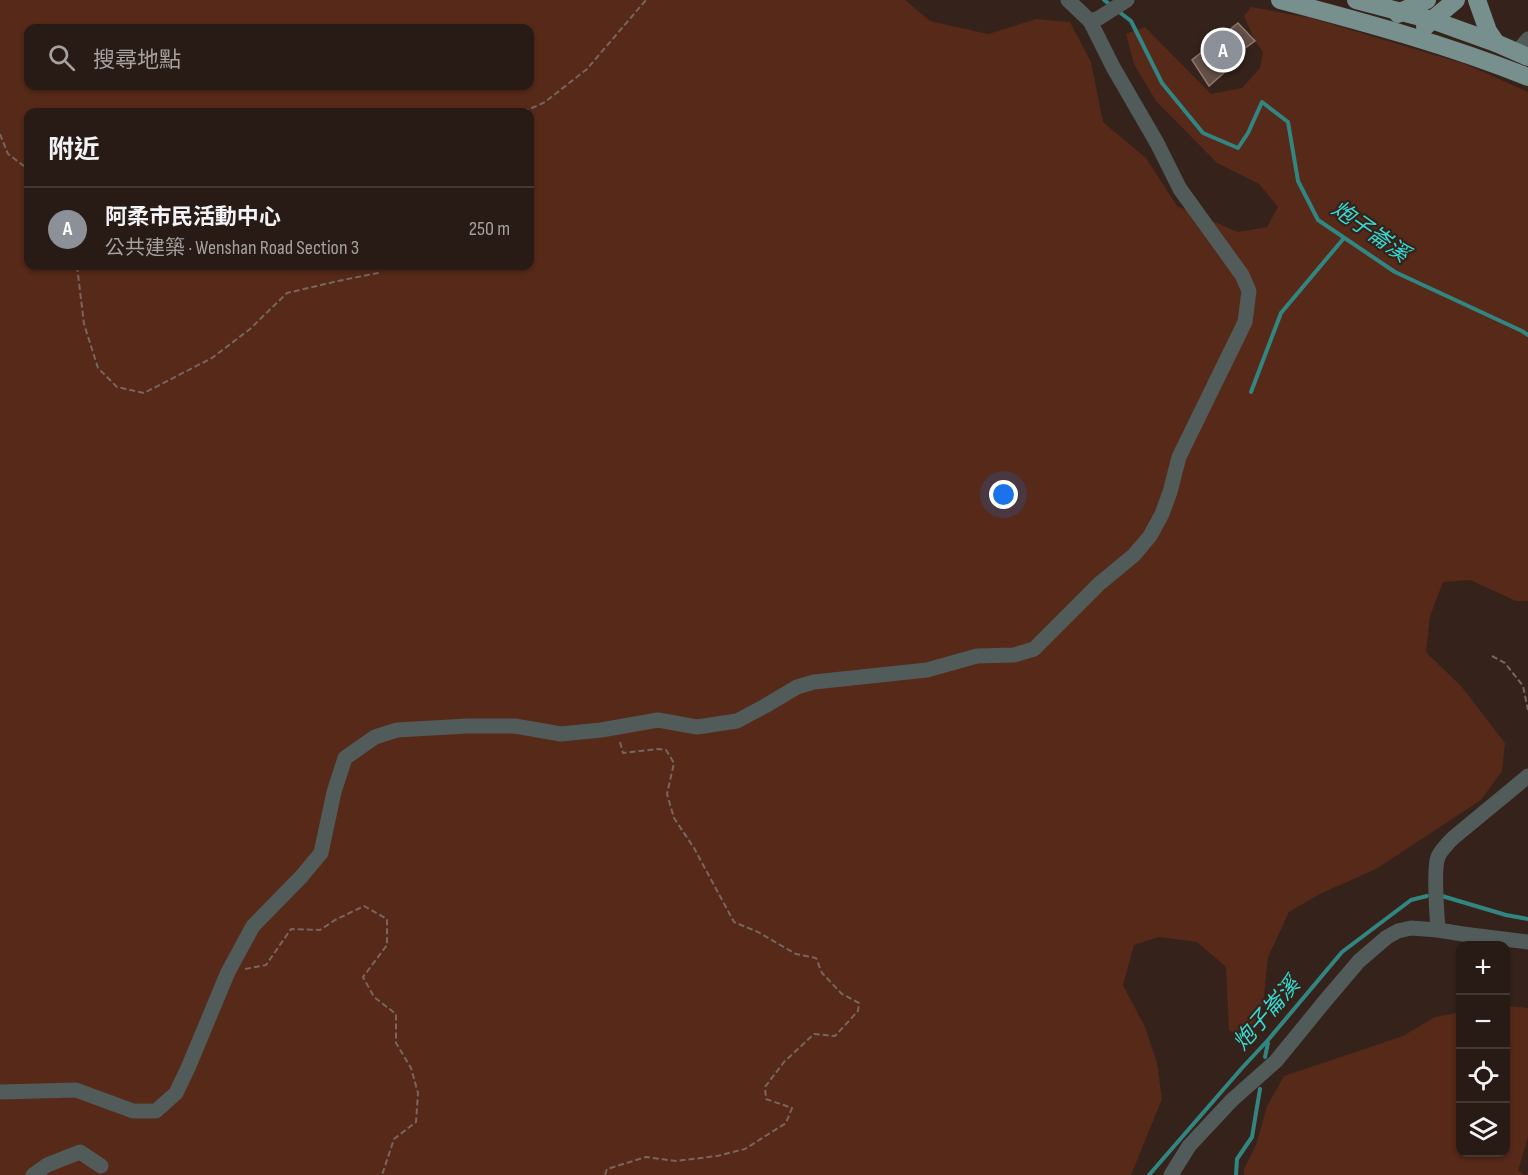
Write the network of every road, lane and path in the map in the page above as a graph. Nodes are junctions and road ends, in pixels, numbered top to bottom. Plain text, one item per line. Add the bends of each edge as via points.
1 (646, 0) edge
2 (1068, 0) edge
3 (1127, 0) edge
4 (1280, 0) edge
5 (1356, 0) edge
6 (1427, 0) edge
7 (1456, 0) edge
8 (1477, 0) edge
9 (1400, 12) junction
10 (1095, 19) junction
11 (1432, 20) junction
12 (1391, 29) junction
13 (1416, 38) junction
14 (1496, 43) junction
15 (1524, 49) edge
16 (1528, 77) edge
17 (532, 108) edge
18 (0, 134) edge
19 (24, 166) edge
20 (77, 270) edge
21 (380, 270) edge
22 (1492, 656) dead end
23 (1528, 710) edge
24 (615, 727) junction
25 (1528, 776) edge
26 (1438, 930) junction
27 (1528, 942) edge
28 (228, 972) junction
29 (0, 1092) edge
30 (101, 1166) dead end
31 (33, 1175) edge
32 (382, 1175) edge
33 (605, 1175) edge
34 (1171, 1175) edge

1 - 17 path via 587,69
2 - 10 street
3 - 10 street
4 - 12 main road
5 - 9 main road
6 - 9 main road
7 - 11 main road
8 - 14 main road
9 - 11 main road
9 - 12 main road
10 - 24 street via 1113,67 1180,189 1238,269 1249,291 1245,322 1179,457 1162,514 1150,536 1035,649 1014,655 976,656 927,670 814,682 796,687 736,721 697,727 658,720
11 - 13 main road
11 - 14 main road
12 - 13 main road
13 - 16 main road
14 - 15 main road
18 - 19 path via 8,154
20 - 21 path via 84,324 98,368 117,387 144,393 213,358 287,293
22 - 23 path via 1505,663 1523,686
24 - 28 street via 561,734 515,726 467,726 397,730 375,737 345,758 321,853 253,926
24 - 33 path via 623,753 666,750 674,763 667,794 674,818 734,922 796,954 816,958 822,973 842,994 860,1003 858,1011 835,1036 814,1034 784,1062 765,1087 766,1099 792,1108 786,1123 745,1149 676,1161 646,1157 607,1169
25 - 26 street via 1445,846 1436,871
26 - 27 street
26 - 34 street via 1411,928 1377,944 1276,1061 1189,1146
28 - 29 street via 176,1093 156,1111 133,1111 76,1090
28 - 32 path via 266,965 291,929 320,930 364,906 387,919 387,945 363,977 374,998 396,1014 396,1043 411,1068 418,1093 416,1122 394,1139
30 - 31 street via 80,1152

